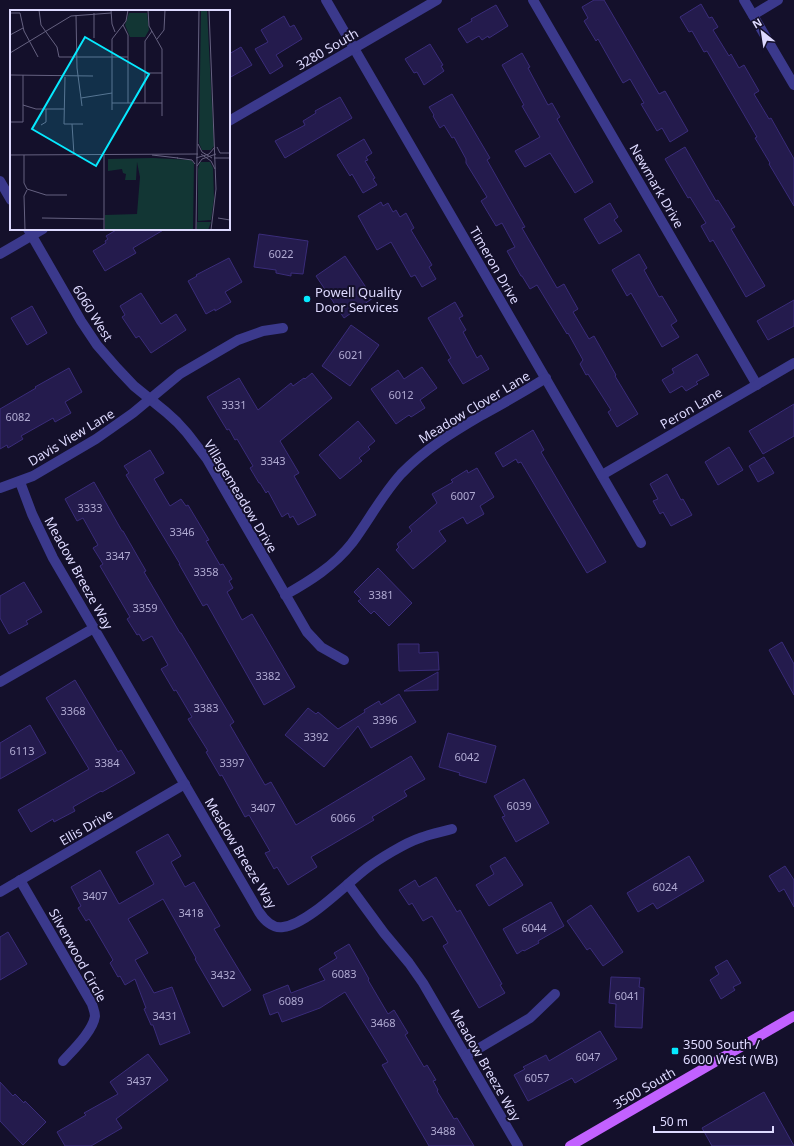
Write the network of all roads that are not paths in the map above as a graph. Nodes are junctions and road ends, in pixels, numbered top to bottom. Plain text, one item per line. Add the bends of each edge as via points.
1 (326, 0) edge
2 (437, 0) edge
3 (533, 0) edge
4 (744, 0) edge
5 (778, 0) edge
6 (753, 15) junction
7 (354, 49) junction
8 (794, 86) edge
9 (230, 120) edge
10 (0, 181) edge
11 (10, 198) edge
12 (30, 232) edge
13 (0, 254) edge
14 (283, 328) dead end
15 (794, 363) edge
16 (546, 378) junction
17 (757, 385) junction
18 (150, 399) junction
19 (602, 475) junction
20 (20, 482) junction
21 (0, 488) edge
22 (641, 543) dead end
23 (285, 595) junction
24 (94, 628) junction
25 (344, 660) dead end
26 (0, 682) edge
27 (185, 784) junction
28 (452, 829) dead end
29 (20, 880) junction
30 (348, 884) junction
31 (0, 892) edge
32 (555, 994) dead end
33 (794, 1016) edge
34 (466, 1056) junction
35 (63, 1061) dead end
36 (518, 1146) edge
37 (570, 1146) edge

1 - 7 street, Timeron Drive
2 - 7 street, 3280 South
3 - 17 street, Newmark Drive
4 - 6 street
5 - 6 street
6 - 8 street
7 - 9 street, 3280 South
7 - 16 street, Timeron Drive
10 - 11 street
12 - 13 street
12 - 18 street, 6060 West via 97,345 121,373
14 - 18 street, Davis View Lane via 263,331 238,340 180,374
15 - 17 street, Peron Lane
16 - 19 street, Timeron Drive
16 - 23 street, Meadow Clover Lane via 423,453 386,492 352,543 334,563 309,582
17 - 19 street, Peron Lane
18 - 20 street, Davis View Lane via 96,439
18 - 23 street, Villagemeadow Drive via 177,422 206,459
19 - 22 street, Timeron Drive
20 - 21 street, Davis View Lane
20 - 24 street, Meadow Breeze Way via 45,542
23 - 25 street, Villagemeadow Drive via 314,640
24 - 26 street
24 - 27 street, Meadow Breeze Way
27 - 29 street, Ellis Drive
27 - 30 street, Meadow Breeze Way via 262,917 272,925 278,928 292,925 326,903
28 - 30 street via 412,841 367,868
29 - 31 street, Ellis Drive
29 - 35 street, Silverwood Circle via 94,1010 95,1018 91,1027
30 - 34 street, Meadow Breeze Way via 423,983
32 - 34 street via 530,1018
33 - 37 main road, 3500 South
34 - 36 street, Meadow Breeze Way

